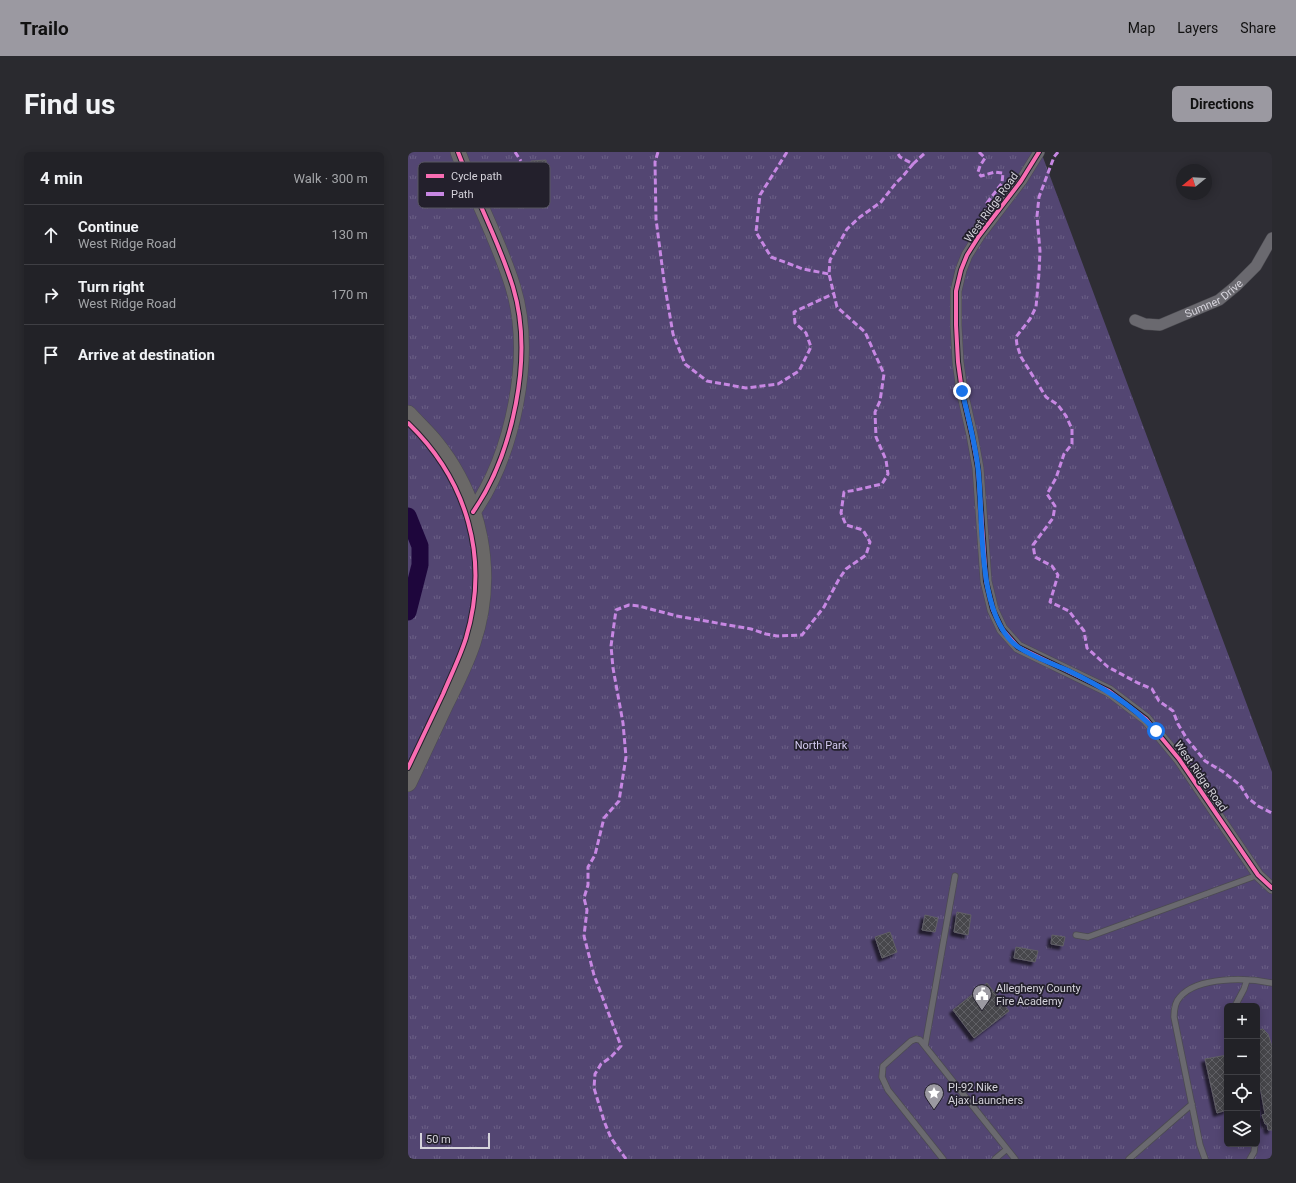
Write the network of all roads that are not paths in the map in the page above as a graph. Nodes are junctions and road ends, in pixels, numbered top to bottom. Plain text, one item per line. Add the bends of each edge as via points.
1 (458, 152) edge
2 (1039, 152) edge
3 (462, 162) edge
4 (482, 208) edge
5 (1272, 238) edge
6 (1135, 320) dead end
7 (408, 414) edge
8 (473, 512) junction
9 (408, 783) edge
10 (1258, 875) junction
11 (955, 876) dead end
12 (1272, 888) edge
13 (1076, 935) dead end
14 (1247, 980) junction
15 (1272, 983) edge
16 (1237, 1003) edge
17 (925, 1046) junction
18 (1192, 1104) junction
19 (1255, 1147) edge
20 (1007, 1149) junction
21 (943, 1159) edge
22 (995, 1159) edge
23 (1015, 1159) edge
24 (1129, 1159) edge
25 (1205, 1159) edge
26 (1250, 1159) edge

1 - 3 street
2 - 10 street, West Ridge Road via 1022,181 967,255 956,291 958,362 978,468 986,581 993,610 1002,629 1018,647 1104,689 1146,719 1179,759
4 - 8 street via 511,282 522,337 519,388 507,439 488,489
5 - 6 street, Sumner Drive via 1256,266 1219,300 1160,325 1144,324
7 - 8 main road via 447,458 463,486
8 - 9 main road via 483,569 483,589 477,624 459,675
10 - 12 street, West Ridge Road
10 - 13 lane via 1088,937
11 - 17 lane
14 - 15 lane
14 - 16 lane
14 - 18 lane via 1220,980 1194,987 1179,997 1176,1003 1174,1017
17 - 20 lane
17 - 21 lane via 918,1039 911,1041 883,1066 882,1077 888,1090
18 - 24 lane
18 - 25 lane
19 - 26 lane
20 - 22 lane
20 - 23 lane

